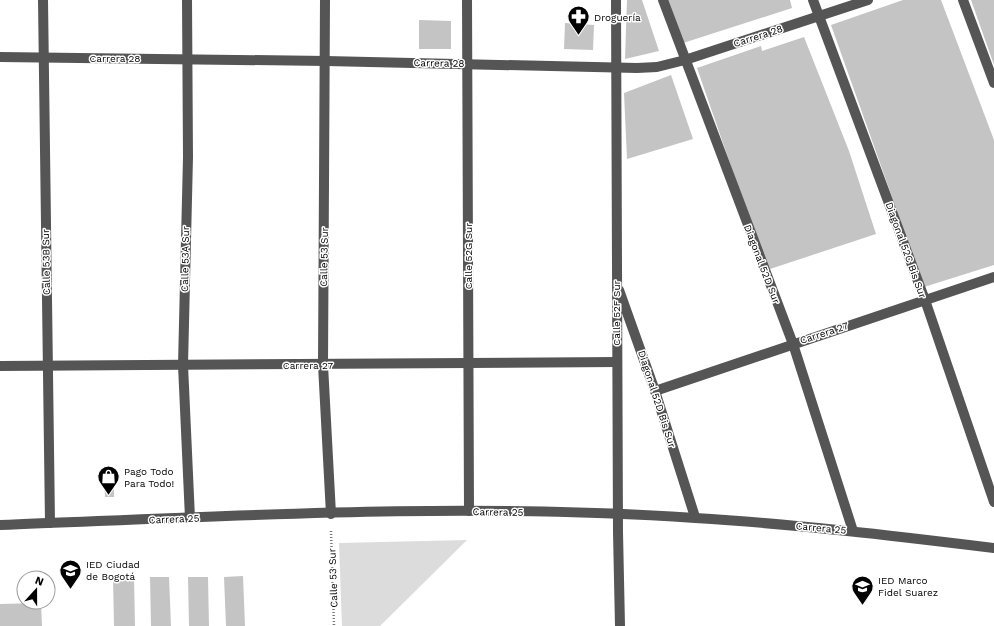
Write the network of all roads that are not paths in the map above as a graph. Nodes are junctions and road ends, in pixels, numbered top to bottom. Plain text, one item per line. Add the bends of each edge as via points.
1 (43, 0) edge
2 (187, 0) edge
3 (325, 0) edge
4 (467, 0) edge
5 (616, 0) edge
6 (663, 0) edge
7 (813, 0) edge
8 (868, 0) edge
9 (963, 0) edge
10 (819, 16) junction
11 (0, 57) edge
12 (43, 58) junction
13 (187, 59) junction
14 (685, 60) junction
15 (326, 61) junction
16 (467, 64) junction
17 (615, 68) junction
18 (994, 83) edge
19 (994, 277) edge
20 (616, 282) junction
21 (925, 300) junction
22 (792, 344) junction
23 (617, 362) junction
24 (468, 363) junction
25 (183, 365) junction
26 (323, 365) junction
27 (0, 366) edge
28 (47, 366) junction
29 (655, 391) junction
30 (994, 502) edge
31 (469, 511) junction
32 (331, 514) junction
33 (618, 514) junction
34 (190, 518) junction
35 (695, 518) junction
36 (50, 523) junction
37 (0, 525) edge
38 (853, 531) junction
39 (994, 548) edge
40 (620, 626) edge

1 - 12 street, Calle 53B Sur
2 - 13 street, Calle 53A Sur
3 - 15 street, Calle 53 Sur
4 - 16 street, Calle 52G Sur
5 - 17 street, Calle 52F Sur
6 - 14 street, Diagonal 52D Sur
7 - 10 street, Diagonal 52C Bis Sur
8 - 10 street, Carrera 28
9 - 18 street
10 - 14 street, Carrera 28
10 - 21 street, Diagonal 52C Bis Sur
11 - 12 street, Carrera 28
12 - 13 street, Carrera 28
12 - 28 street, Calle 53B Sur
13 - 15 street, Carrera 28
13 - 25 street, Calle 53A Sur via 188,157
14 - 17 street, Carrera 28 via 656,67
14 - 22 street, Diagonal 52D Sur
15 - 16 street, Carrera 28
15 - 26 street, Calle 53 Sur
16 - 17 street, Carrera 28
16 - 24 street, Calle 52G Sur
17 - 20 street, Calle 52F Sur
19 - 21 street, Carrera 27
20 - 23 street, Calle 52F Sur
20 - 29 street, Diagonal 52D Bis Sur
21 - 22 street, Carrera 27
21 - 30 street, Diagonal 52C Bis Sur
22 - 29 street, Carrera 27
22 - 38 street, Diagonal 52D Sur
23 - 24 street, Carrera 27
23 - 33 street, Calle 52F Sur
24 - 26 street, Carrera 27
24 - 31 street, Calle 52G Sur
25 - 26 street, Carrera 27
25 - 28 street, Carrera 27
25 - 34 street, Calle 53A Sur
26 - 32 street, Calle 53 Sur
27 - 28 street, Carrera 27
28 - 36 street, Calle 53B Sur
29 - 35 street, Diagonal 52D Bis Sur
31 - 32 street, Carrera 25
31 - 33 street, Carrera 25
32 - 34 street, Carrera 25
33 - 35 street, Carrera 25
33 - 40 street, Calle 52F Sur
34 - 36 street, Carrera 25
35 - 38 street, Carrera 25
36 - 37 street, Carrera 25
38 - 39 street, Carrera 25

